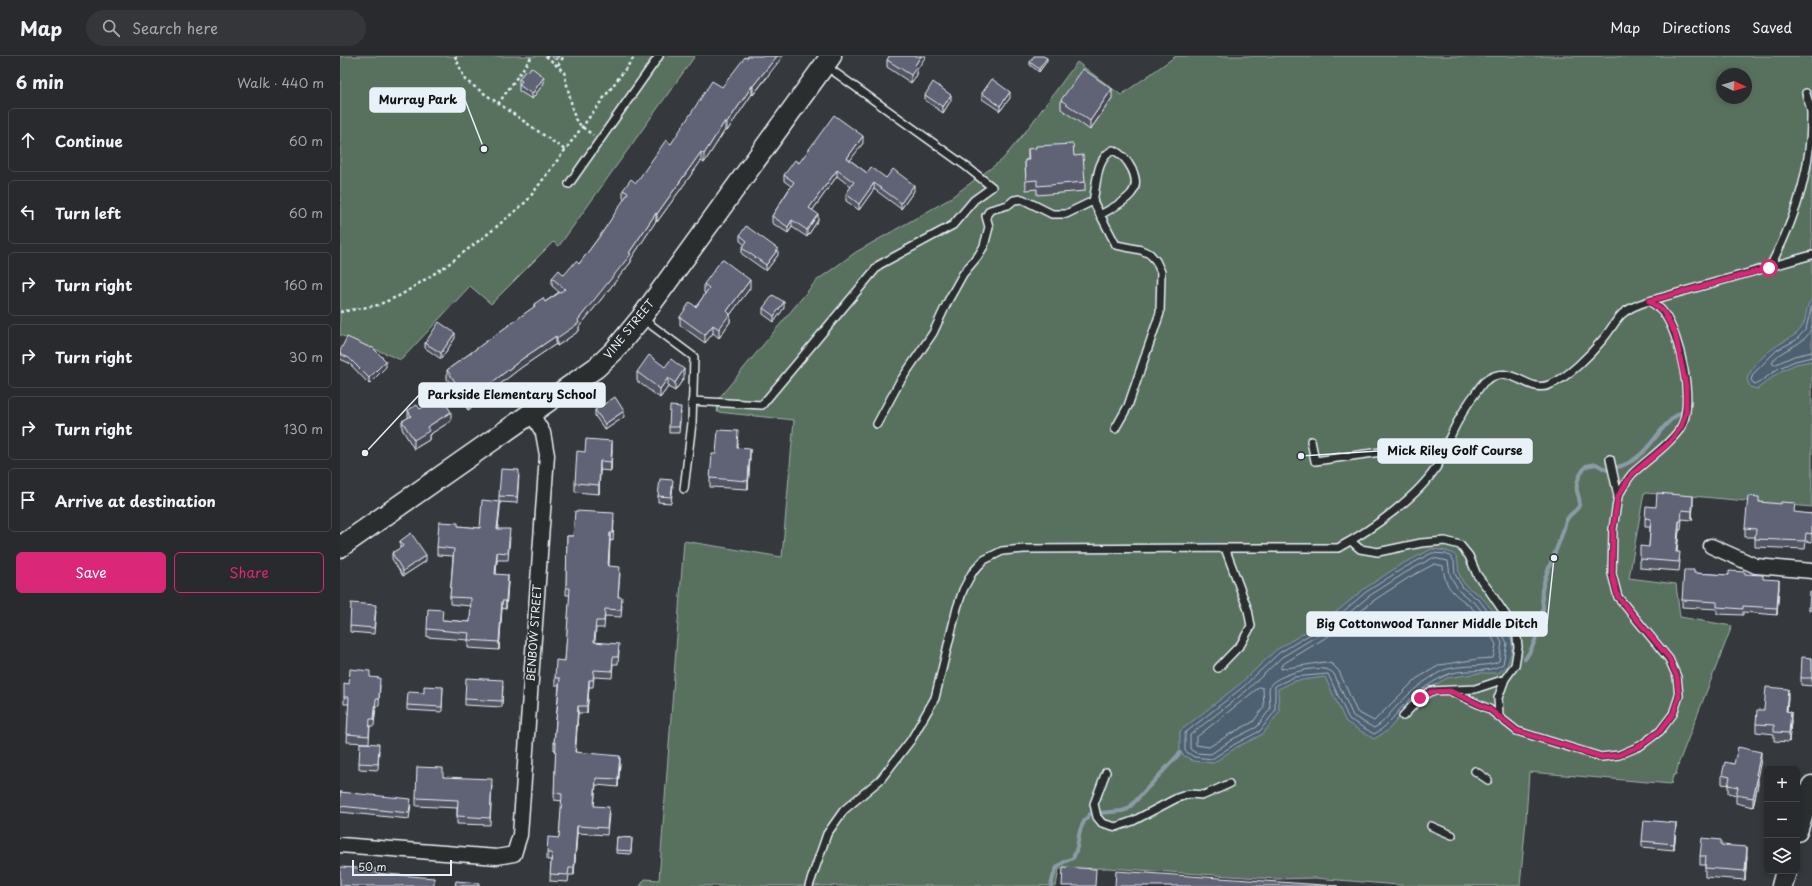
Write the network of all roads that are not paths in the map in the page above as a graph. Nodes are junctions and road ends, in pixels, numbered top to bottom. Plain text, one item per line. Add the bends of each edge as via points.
1 (659, 56) edge
2 (828, 60) edge
3 (1806, 93) dead end
4 (568, 184) dead end
5 (1093, 201) junction
6 (1100, 215) junction
7 (1812, 255) edge
8 (1769, 268) junction
9 (1649, 301) junction
10 (641, 318) junction
11 (692, 400) junction
12 (532, 414) junction
13 (877, 424) dead end
14 (1115, 429) dead end
15 (1311, 441) dead end
16 (1381, 452) dead end
17 (1610, 459) dead end
18 (684, 489) dead end
19 (1618, 496) junction
20 (1351, 541) junction
21 (1712, 546) dead end
22 (340, 547) edge
23 (1225, 548) junction
24 (1812, 572) edge
25 (1218, 668) dead end
26 (1504, 679) junction
27 (1450, 691) junction
28 (1403, 716) dead end
29 (1499, 716) junction
30 (1106, 772) dead end
31 (1475, 772) dead end
32 (1488, 780) dead end
33 (1229, 784) dead end
34 (1812, 786) edge
35 (1800, 822) edge
36 (1431, 826) dead end
37 (1452, 835) dead end
38 (340, 845) edge
39 (1785, 874) edge
40 (809, 886) edge
41 (1782, 886) edge

1 - 4 lane
2 - 10 street, VINE STREET
2 - 11 lane via 992,187 974,200 953,225 879,265 762,405
3 - 8 lane via 1811,112 1808,172 1788,229
5 - 6 lane
5 - 6 lane via 1102,161 1107,153 1113,150 1121,154 1132,170 1135,185 1131,194
5 - 13 lane via 1066,214 1052,214 1022,199 990,210 986,216 989,228 984,246 963,274 933,333 899,383
6 - 14 lane via 1116,245 1150,254 1161,272 1160,313 1128,406
7 - 8 lane
8 - 9 lane
9 - 19 lane via 1663,311 1675,333 1686,386 1686,412 1681,427 1668,444 1632,474
9 - 20 lane via 1636,305 1622,314 1586,357 1558,381 1547,386 1535,386 1506,374 1494,376 1483,382 1465,408 1428,480 1408,499
10 - 11 lane via 694,356
10 - 12 street, VINE STREET via 597,367
11 - 18 lane via 692,423
12 - 22 street, VINE STREET
12 - 38 street, BENBOW STREET via 543,433 547,454 520,835 514,854 497,857
15 - 16 lane via 1315,461
17 - 19 lane
19 - 29 lane via 1613,529 1612,574 1618,597 1669,658 1677,677 1679,696 1673,714 1660,731 1640,746 1619,755 1602,757 1517,731
20 - 23 lane via 1338,548
20 - 26 lane via 1360,549 1378,552 1421,543 1446,541 1460,545 1469,556 1477,575 1516,630 1518,647 1515,665
21 - 24 street via 1756,566
23 - 25 lane via 1248,610 1251,626 1241,644
23 - 40 lane via 1024,549 1002,551 984,560 972,573 961,596 935,698 910,740 880,779 844,810 827,834
26 - 27 lane via 1475,689
26 - 29 lane via 1498,698
27 - 28 lane via 1431,692 1420,698
27 - 29 lane
30 - 33 lane via 1094,804 1097,817 1102,823 1116,827 1133,822 1178,798 1189,794 1204,795
31 - 32 lane
34 - 35 street
36 - 37 lane
39 - 41 street

